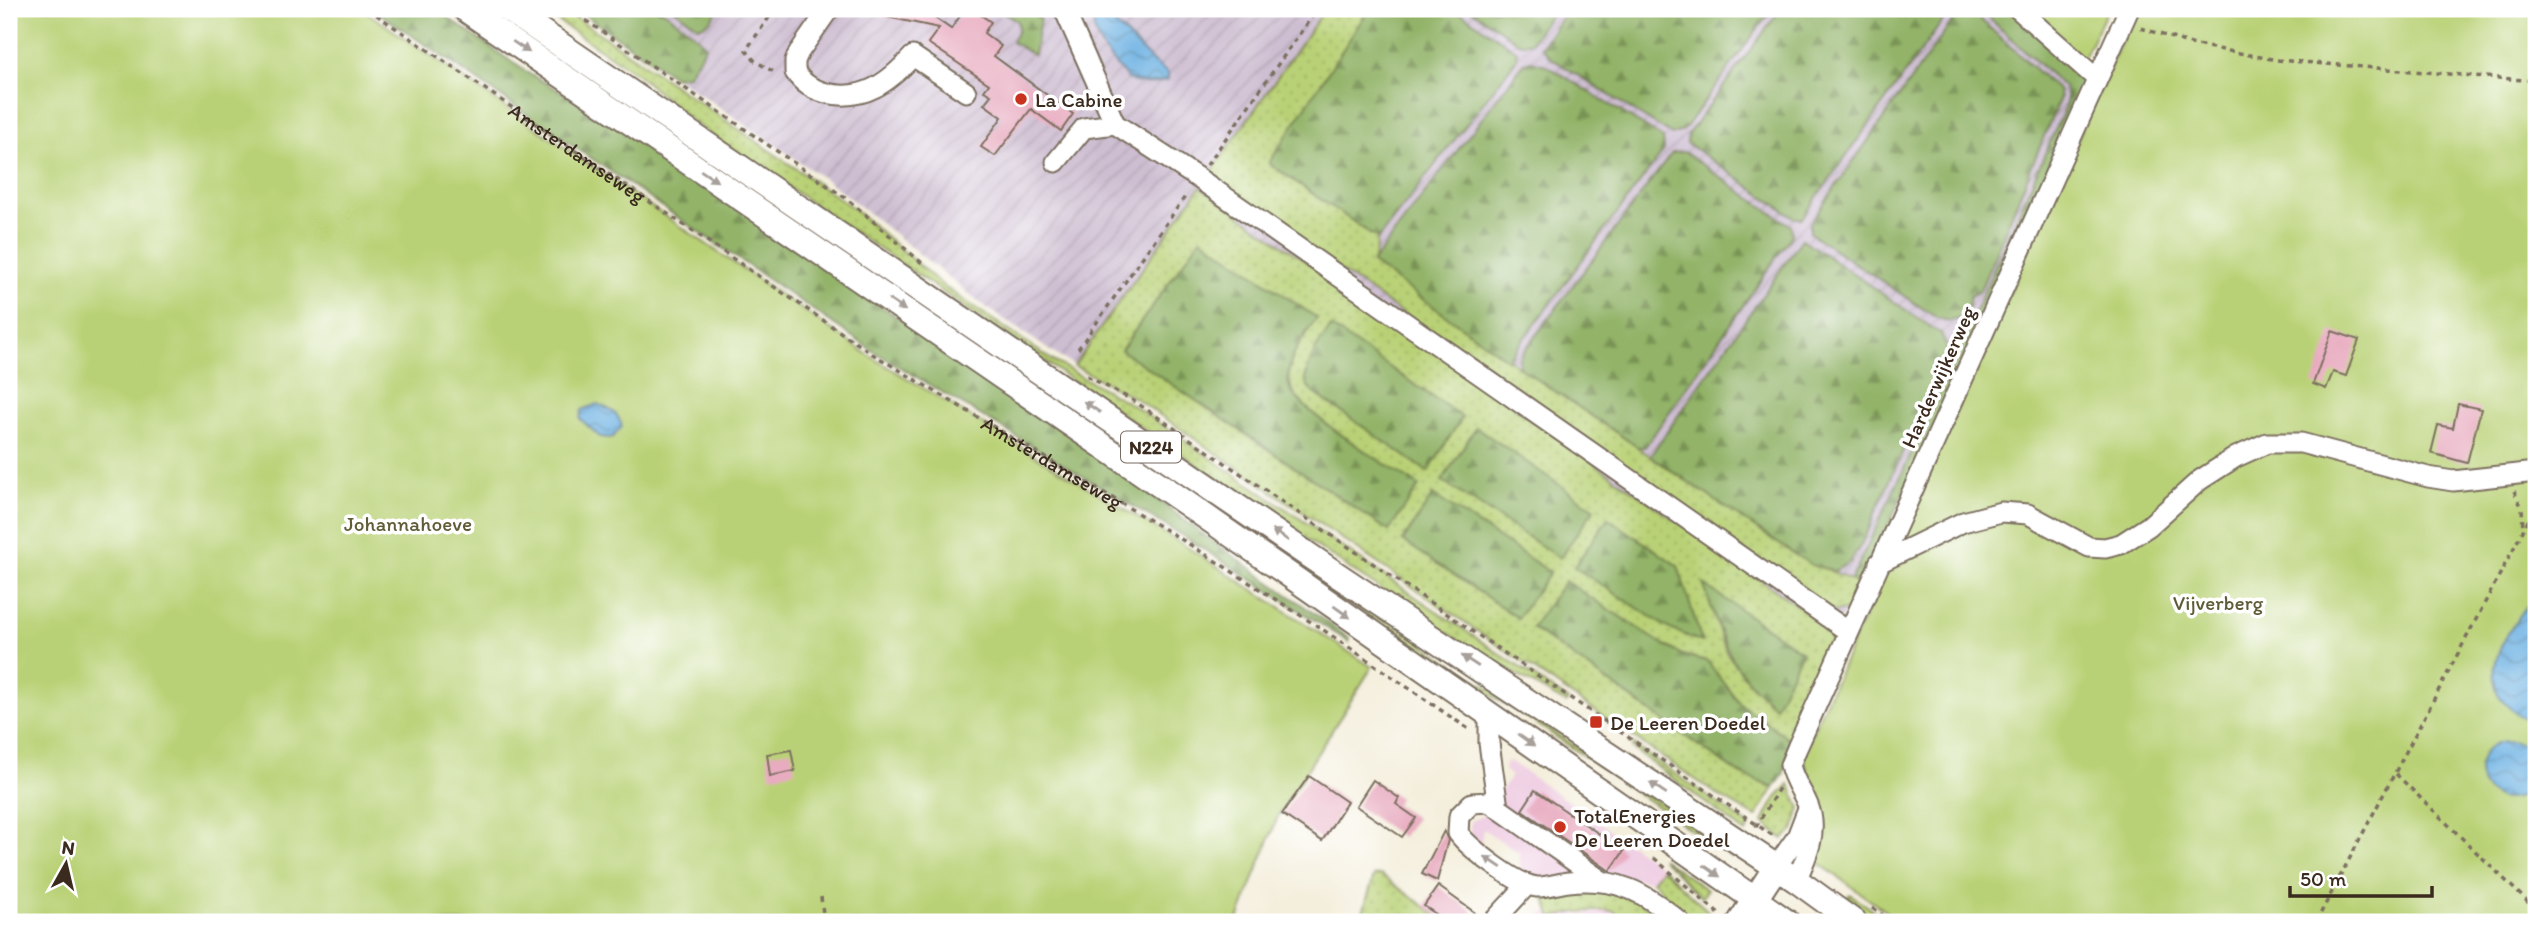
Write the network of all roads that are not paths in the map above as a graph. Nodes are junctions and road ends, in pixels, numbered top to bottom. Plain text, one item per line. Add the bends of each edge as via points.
1 (465, 9) edge
2 (508, 9) edge
3 (830, 9) edge
4 (1064, 9) edge
5 (2018, 9) edge
6 (2126, 15) edge
7 (2097, 79) junction
8 (966, 92) dead end
9 (1115, 124) junction
10 (1056, 162) dead end
11 (2536, 472) edge
12 (1880, 563) junction
13 (1849, 632) junction
14 (1489, 714) junction
15 (1808, 806) junction
16 (1499, 808) junction
17 (1786, 874) junction
18 (1603, 882) junction
19 (1527, 885) junction
20 (1754, 899) junction
21 (1779, 920) edge
22 (1493, 922) edge
23 (1680, 922) edge
24 (1740, 922) edge
25 (1854, 922) edge

1 -> 14 main road, Amsterdamseweg / N224
17 -> 2 main road, N224 via 1336,574
3 - 8 street via 795,61 795,72 812,88 855,96 884,84 913,56
4 - 9 street
5 - 7 street
6 - 7 street, Harderwijkerweg
7 - 12 street, Harderwijkerweg
9 - 10 street via 1084,128
9 - 13 street
11 - 12 street via 2453,481 2301,443 2276,442 2236,457 2200,480 2149,526 2121,544 2090,547 2028,514 2001,512 1963,522
12 - 13 street, Harderwijkerweg
13 - 15 street, Harderwijkerweg via 1790,765
14 - 16 street
14 -> 20 main road, Amsterdamseweg / N224
15 - 17 street via 1791,847
15 - 17 street via 1812,832 1806,859
16 - 18 street
19 -> 16 street via 1467,845 1458,833 1459,816 1472,803 1489,802
17 - 20 main road
17 - 21 main road
17 - 25 main road, N224
18 - 19 street
18 - 23 street via 1651,898
19 - 22 street
20 - 21 main road, Amsterdamseweg / N224
20 - 24 main road

